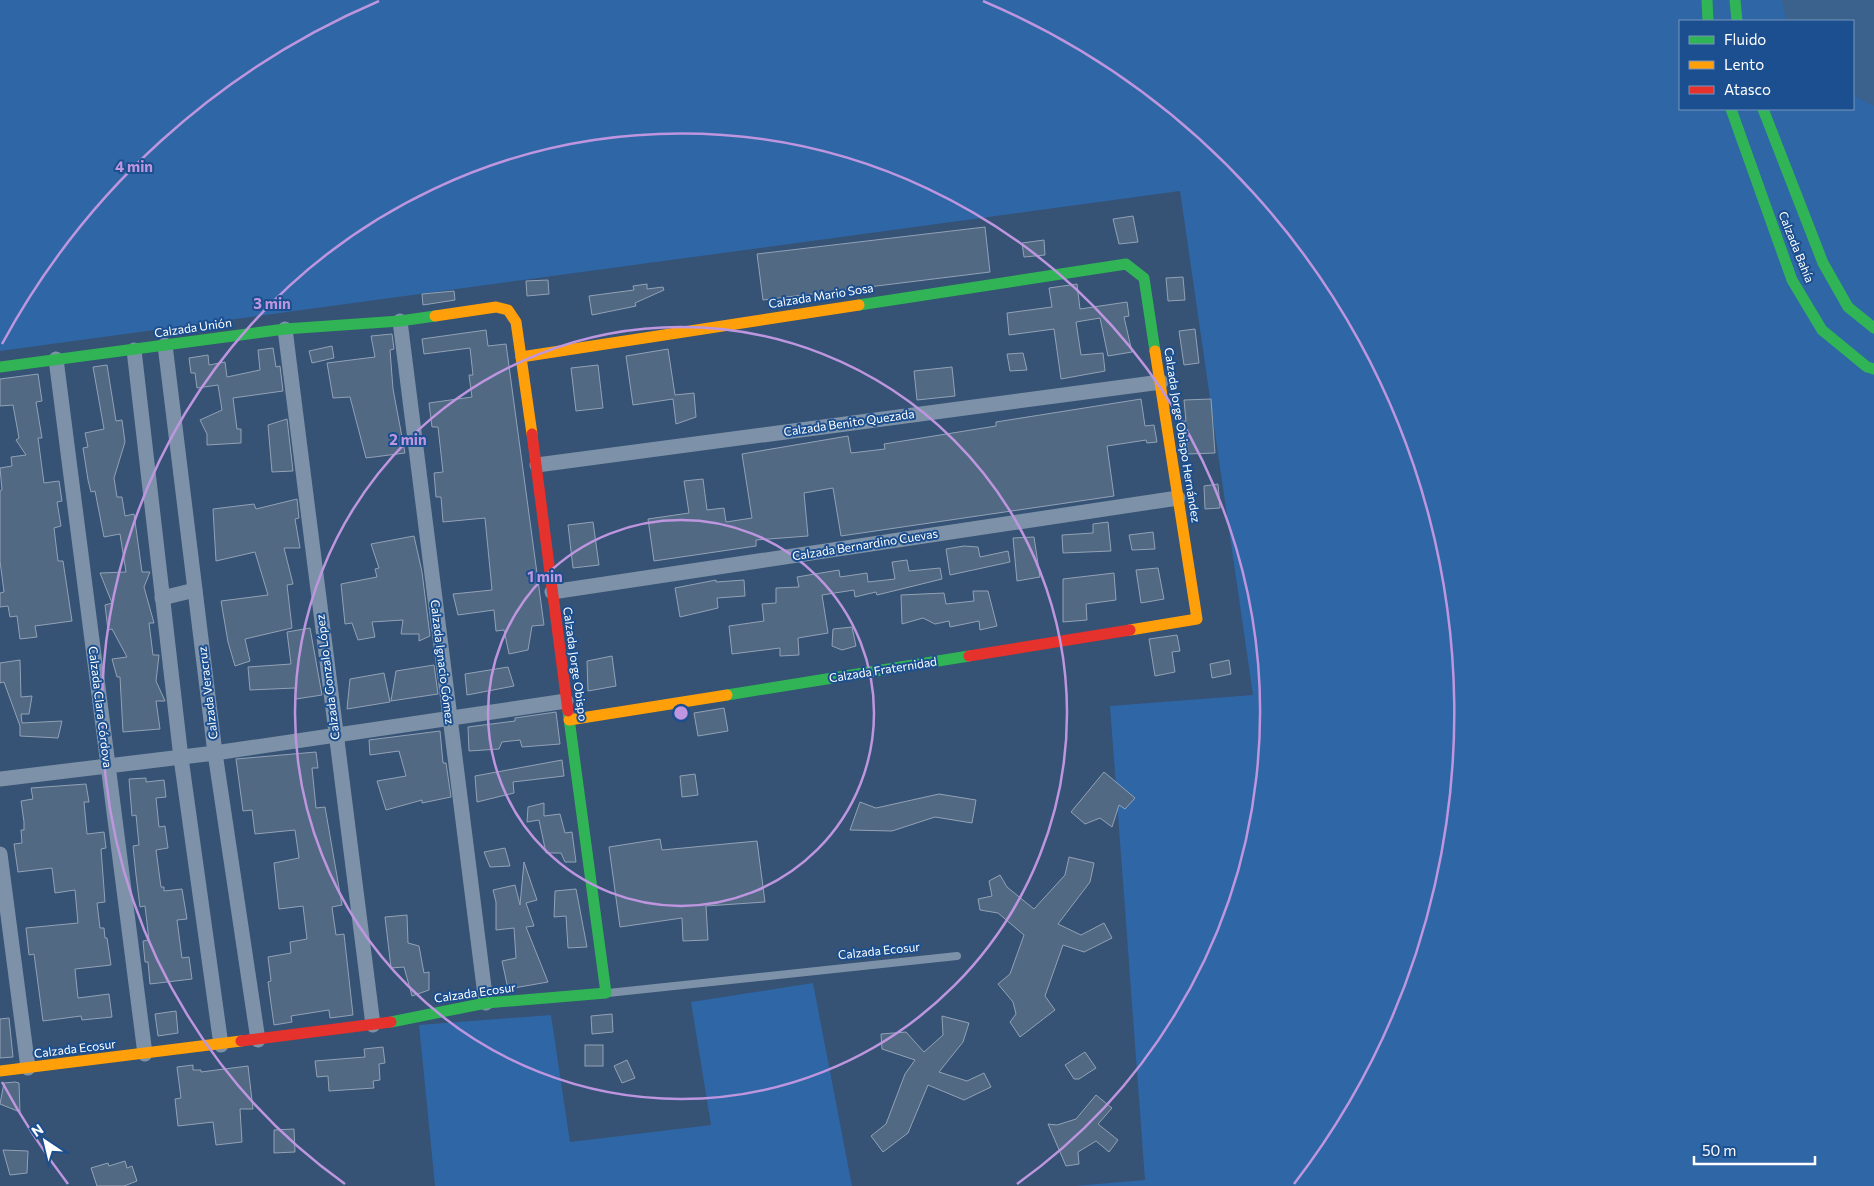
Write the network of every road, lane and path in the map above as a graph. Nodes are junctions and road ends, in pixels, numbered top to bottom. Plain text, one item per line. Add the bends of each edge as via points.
1 (1706, 0) edge
2 (1736, 0) edge
3 (1708, 20) edge
4 (1737, 20) edge
5 (1731, 110) edge
6 (1763, 110) edge
7 (1126, 264) joint
8 (508, 310) joint
9 (400, 321) junction
10 (1874, 328) edge
11 (285, 329) junction
12 (165, 345) junction
13 (134, 350) junction
14 (521, 357) junction
15 (56, 359) junction
16 (0, 367) edge
17 (1874, 369) edge
18 (1161, 382) junction
19 (537, 465) junction
20 (1178, 498) junction
21 (195, 590) junction
22 (552, 592) junction
23 (162, 598) junction
24 (1198, 620) joint
25 (566, 701) junction
26 (449, 720) junction
27 (569, 720) junction
28 (335, 735) junction
29 (215, 753) junction
30 (181, 758) junction
31 (107, 766) junction
32 (0, 779) edge
33 (0, 854) edge
34 (956, 956) dead end
35 (606, 993) junction
36 (486, 1003) junction
37 (373, 1025) junction
38 (258, 1040) junction
39 (221, 1045) junction
40 (145, 1054) junction
41 (28, 1068) junction
42 (0, 1071) edge

1 - 3 street
2 - 4 street
5 - 17 street, Calzada Bahía via 1792,280 1822,330 1867,367
6 - 10 street, Calzada Bahía via 1823,263 1848,307
7 - 14 street, Calzada Mario Sosa
7 - 18 street, Calzada Jorge Obispo Hernández via 1144,278
8 - 9 street, Calzada Unión via 496,307
8 - 14 street, Calzada Jorge Obispo via 516,322
9 - 11 street, Calzada Unión
9 - 26 street, Calzada Ignacio Gómez
11 - 12 street, Calzada Unión
11 - 28 street, Calzada Gonzalo López
12 - 13 street, Calzada Unión
12 - 21 street, Calzada Veracruz
13 - 15 street, Calzada Unión
13 - 23 street
14 - 19 street, Calzada Jorge Obispo
15 - 16 street, Calzada Unión
15 - 31 street, Calzada Clara Córdova
18 - 19 street, Calzada Benito Quezada
18 - 20 street, Calzada Jorge Obispo Hernández
19 - 22 street, Calzada Jorge Obispo
20 - 22 street, Calzada Bernardino Cuevas
20 - 24 street, Calzada Jorge Obispo Hernández
21 - 23 street
21 - 29 street, Calzada Veracruz
22 - 25 street, Calzada Jorge Obispo
23 - 30 street
24 - 27 street, Calzada Fraternidad
25 - 26 street
25 - 27 street, Calzada Jorge Obispo
26 - 28 street
26 - 36 street, Calzada Ignacio Gómez
27 - 35 street, Calzada Jorge Obispo
28 - 29 street
28 - 37 street, Calzada Gonzalo López
29 - 30 street
29 - 38 street, Calzada Veracruz
30 - 31 street
30 - 39 street
31 - 32 street
31 - 40 street, Calzada Clara Córdova
33 - 41 street
34 - 35 lane, Calzada Ecosur
35 - 36 street, Calzada Ecosur
36 - 37 street, Calzada Ecosur
37 - 38 street, Calzada Ecosur
38 - 39 street, Calzada Ecosur
39 - 40 street, Calzada Ecosur
40 - 41 street, Calzada Ecosur
41 - 42 street, Calzada Ecosur

